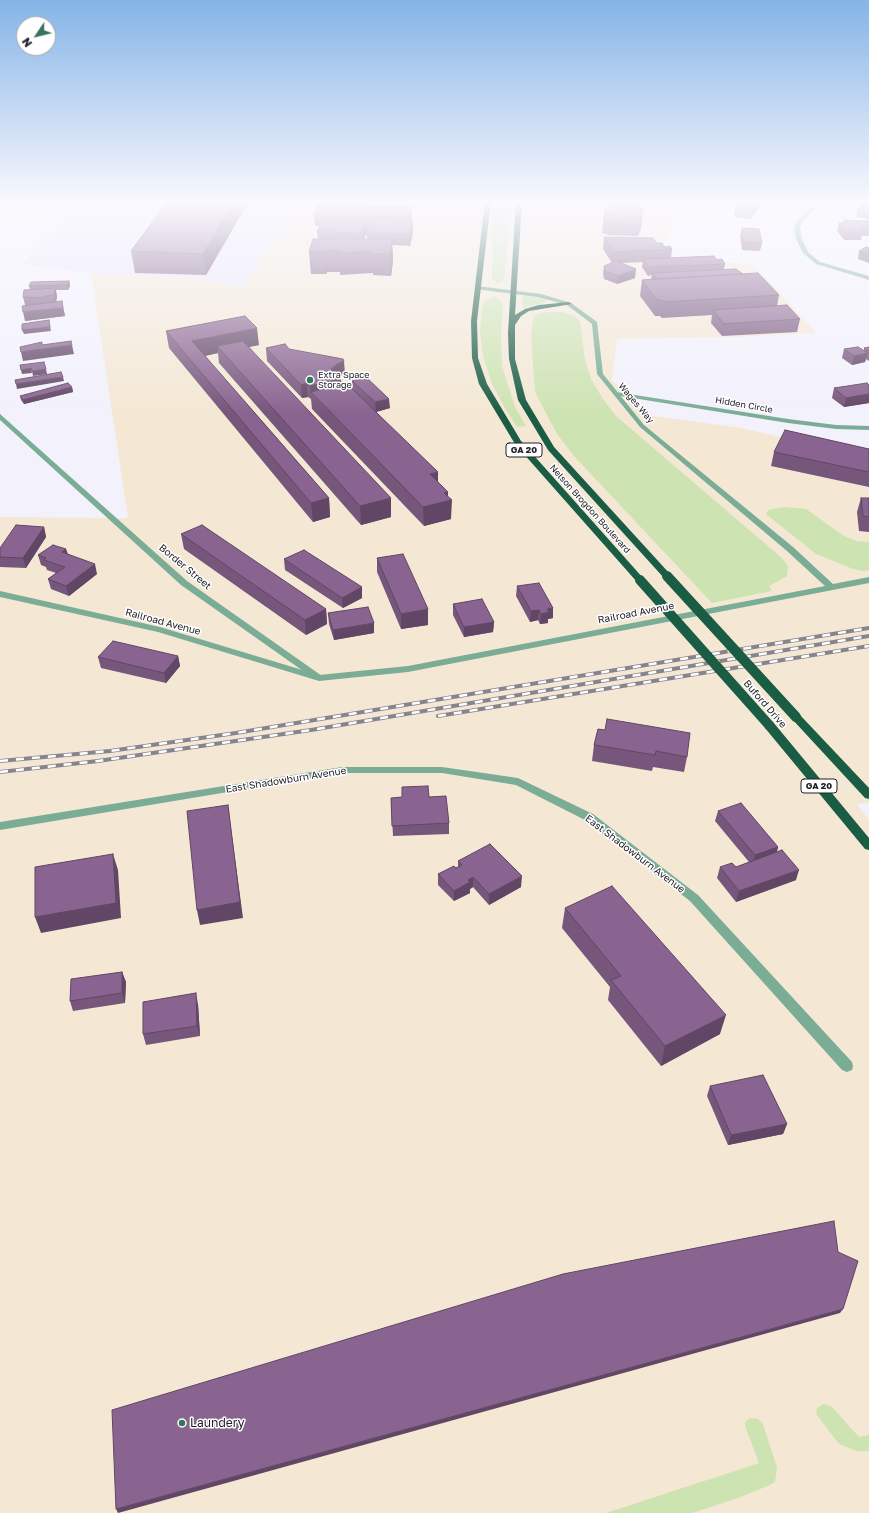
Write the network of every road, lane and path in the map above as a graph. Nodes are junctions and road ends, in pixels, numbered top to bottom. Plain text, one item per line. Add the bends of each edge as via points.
1 (479, 272) edge
2 (514, 272) edge
3 (847, 272) edge
4 (869, 278) edge
5 (477, 288) junction
6 (513, 292) junction
7 (569, 304) junction
8 (512, 324) junction
9 (616, 394) junction
10 (0, 416) edge
11 (869, 428) edge
12 (667, 576) joint
13 (640, 580) joint
14 (869, 580) edge
15 (831, 587) junction
16 (0, 594) edge
17 (319, 678) junction
18 (869, 795) edge
19 (0, 826) edge
20 (869, 846) edge
21 (847, 1066) dead end

1 - 5 highway, Nelson Brogdon Boulevard / GA 20
2 - 6 highway, Nelson Brogdon Boulevard / GA 20
3 - 4 street
5 - 6 street, Wages Way
5 - 13 highway, Nelson Brogdon Boulevard / GA 20 via 474,321 475,358 483,384 494,404 518,442
6 - 7 street, Wages Way via 539,295
6 - 8 highway, Nelson Brogdon Boulevard / GA 20
7 - 8 highway via 527,310
7 - 9 street, Wages Way via 595,323 600,374
8 - 12 highway, Nelson Brogdon Boulevard / GA 20 via 512,359 522,400 550,448
9 - 11 street, Hidden Circle via 788,421
9 - 15 street, Wages Way via 642,426 790,549
10 - 17 street, Border Street via 184,584
12 - 18 highway, Buford Drive / GA 20, bridge
13 - 20 highway, Buford Drive / GA 20, bridge via 769,725
14 - 15 street, Railroad Avenue
15 - 17 street, Railroad Avenue via 408,669
16 - 17 street, Railroad Avenue via 160,630
19 - 21 street, East Shadowburn Avenue via 342,770 442,770 518,782 589,817 694,898

